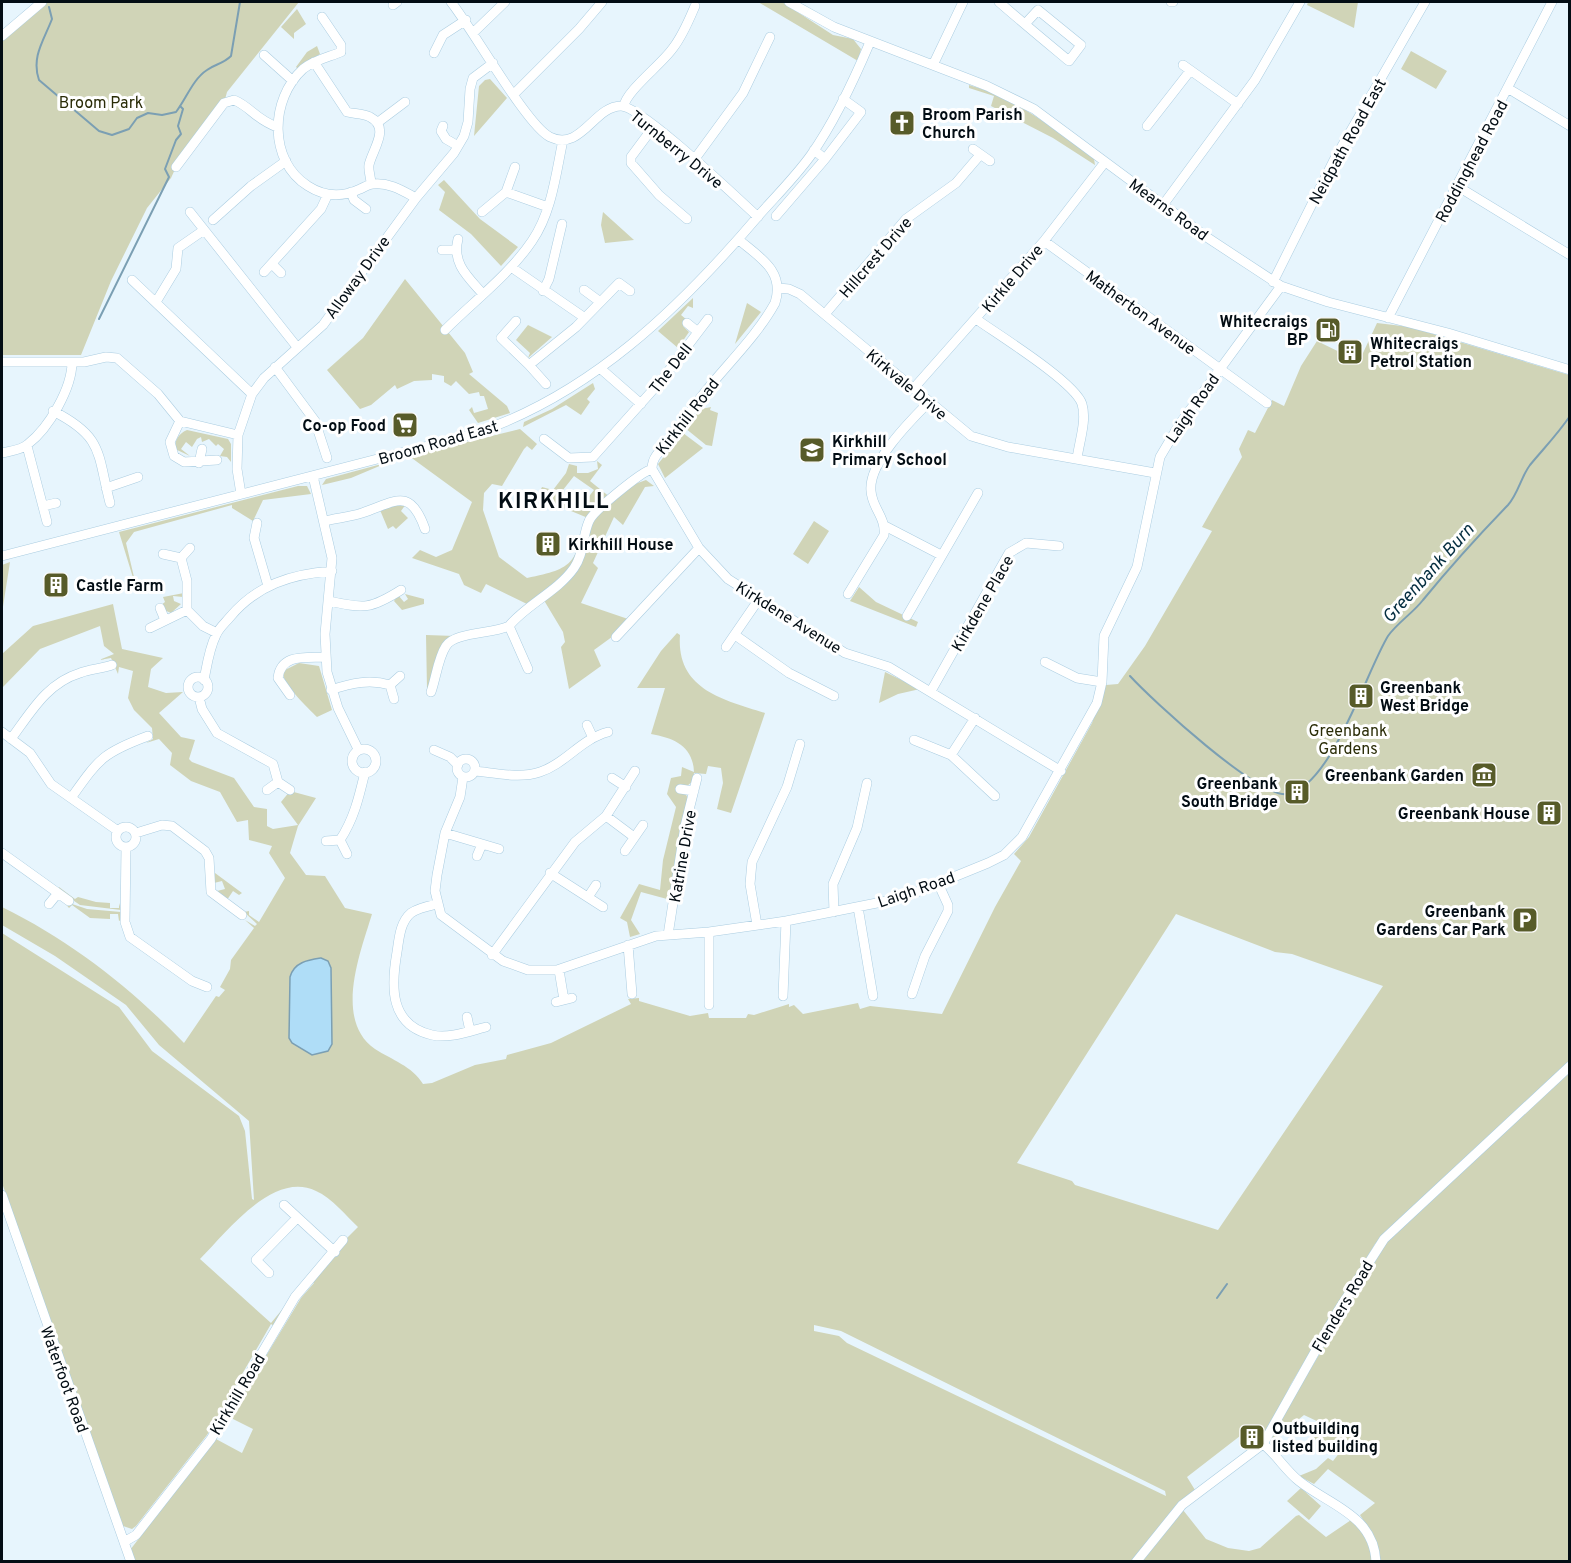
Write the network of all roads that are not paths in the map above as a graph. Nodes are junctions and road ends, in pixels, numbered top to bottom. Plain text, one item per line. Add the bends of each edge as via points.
1 (42, 2) edge
2 (451, 2) edge
3 (505, 2) edge
4 (602, 2) edge
5 (789, 2) edge
6 (963, 2) edge
7 (999, 2) edge
8 (1300, 2) edge
9 (1425, 2) edge
10 (1552, 2) edge
11 (696, 6) dead end
12 (322, 17) dead end
13 (466, 20) junction
14 (1025, 24) junction
15 (474, 32) junction
16 (2, 36) edge
17 (770, 37) dead end
18 (870, 42) junction
19 (434, 53) dead end
20 (264, 55) dead end
21 (314, 62) junction
22 (493, 63) junction
23 (933, 65) junction
24 (293, 81) junction
25 (1509, 89) junction
26 (514, 94) junction
27 (843, 99) junction
28 (405, 102) dead end
29 (1238, 104) junction
30 (624, 106) junction
31 (377, 123) junction
32 (443, 126) dead end
33 (654, 126) junction
34 (1148, 126) dead end
35 (1569, 126) edge
36 (277, 127) junction
37 (563, 140) junction
38 (458, 146) junction
39 (814, 150) junction
40 (825, 159) junction
41 (694, 160) junction
42 (286, 161) junction
43 (990, 161) dead end
44 (1105, 162) junction
45 (176, 167) dead end
46 (515, 167) dead end
47 (371, 184) junction
48 (1457, 186) junction
49 (351, 192) junction
50 (506, 192) junction
51 (328, 194) junction
52 (416, 198) junction
53 (1163, 205) junction
54 (548, 207) junction
55 (366, 209) dead end
56 (190, 212) dead end
57 (482, 212) dead end
58 (776, 216) dead end
59 (758, 217) junction
60 (687, 219) dead end
61 (213, 220) dead end
62 (562, 224) dead end
63 (204, 230) junction
64 (458, 239) dead end
65 (739, 240) junction
66 (1044, 241) junction
67 (442, 250) dead end
68 (455, 250) junction
69 (1569, 255) edge
70 (272, 264) junction
71 (511, 267) junction
72 (264, 272) dead end
73 (281, 273) dead end
74 (132, 279) dead end
75 (1276, 284) junction
76 (778, 288) junction
77 (584, 290) dead end
78 (543, 291) junction
79 (630, 291) dead end
80 (482, 294) junction
81 (156, 302) junction
82 (598, 302) junction
83 (825, 314) junction
84 (585, 318) junction
85 (1388, 318) junction
86 (708, 319) dead end
87 (976, 319) junction
88 (516, 321) dead end
89 (687, 323) dead end
90 (445, 330) dead end
91 (698, 332) junction
92 (297, 347) junction
93 (2, 362) edge
94 (72, 362) junction
95 (529, 365) junction
96 (275, 367) junction
97 (601, 369) junction
98 (1220, 369) junction
99 (1569, 370) edge
100 (546, 384) dead end
101 (913, 388) junction
102 (252, 393) junction
103 (929, 402) junction
104 (1267, 403) dead end
105 (641, 404) junction
106 (53, 411) junction
107 (180, 421) junction
108 (238, 435) junction
109 (544, 439) dead end
110 (566, 441) dead end
111 (27, 446) junction
112 (202, 448) dead end
113 (559, 451) junction
114 (2, 453) edge
115 (327, 458) dead end
116 (1077, 459) junction
117 (217, 460) dead end
118 (199, 463) junction
119 (652, 469) junction
120 (1155, 472) junction
121 (313, 476) junction
122 (138, 477) dead end
123 (106, 488) junction
124 (978, 493) dead end
125 (242, 494) junction
126 (56, 503) dead end
127 (110, 503) dead end
128 (43, 506) junction
129 (430, 511) dead end
130 (420, 516) junction
131 (325, 521) junction
132 (47, 522) dead end
133 (257, 523) dead end
134 (885, 526) junction
135 (424, 529) dead end
136 (242, 538) dead end
137 (254, 538) junction
138 (1054, 542) dead end
139 (190, 548) dead end
140 (699, 548) junction
141 (163, 554) dead end
142 (941, 555) junction
143 (2, 556) edge
144 (181, 558) junction
145 (332, 571) junction
146 (268, 586) junction
147 (401, 590) dead end
148 (848, 594) dead end
149 (388, 598) junction
150 (759, 599) junction
151 (329, 601) junction
152 (160, 608) dead end
153 (395, 608) dead end
154 (187, 610) junction
155 (907, 616) dead end
156 (165, 620) junction
157 (509, 626) junction
158 (150, 628) dead end
159 (217, 633) junction
160 (622, 635) dead end
161 (735, 635) junction
162 (726, 647) dead end
163 (521, 651) junction
164 (510, 656) dead end
165 (325, 657) junction
166 (112, 666) dead end
167 (1049, 668) dead end
168 (528, 669) dead end
169 (400, 676) dead end
170 (278, 678) junction
171 (204, 680) junction
172 (267, 680) dead end
173 (1102, 682) junction
174 (390, 685) junction
175 (331, 690) junction
176 (829, 690) dead end
177 (932, 691) junction
178 (431, 692) dead end
179 (290, 695) dead end
180 (199, 697) junction
181 (394, 699) dead end
182 (975, 718) junction
183 (587, 725) dead end
184 (2, 732) edge
185 (608, 732) dead end
186 (148, 736) dead end
187 (593, 738) junction
188 (11, 739) junction
189 (914, 740) dead end
190 (795, 748) dead end
191 (358, 749) junction
192 (434, 750) dead end
193 (951, 755) junction
194 (458, 765) junction
195 (475, 771) junction
196 (635, 771) dead end
197 (1061, 771) junction
198 (365, 772) junction
199 (463, 777) junction
200 (612, 778) dead end
201 (697, 778) dead end
202 (278, 782) junction
203 (867, 783) dead end
204 (626, 787) junction
205 (680, 789) dead end
206 (267, 790) dead end
207 (290, 790) dead end
208 (992, 790) dead end
209 (694, 791) junction
210 (71, 798) junction
211 (606, 816) junction
212 (643, 825) dead end
213 (118, 831) junction
214 (136, 833) junction
215 (445, 834) junction
216 (634, 837) junction
217 (340, 840) junction
218 (326, 841) dead end
219 (482, 844) junction
220 (126, 847) junction
221 (499, 849) dead end
222 (626, 851) dead end
223 (2, 853) edge
224 (347, 854) dead end
225 (477, 856) dead end
226 (550, 873) junction
227 (938, 883) junction
228 (596, 885) dead end
229 (58, 893) junction
230 (588, 897) junction
231 (69, 901) dead end
232 (49, 904) dead end
233 (437, 904) junction
234 (603, 907) dead end
235 (858, 907) junction
236 (834, 912) junction
237 (242, 915) dead end
238 (786, 921) junction
239 (757, 925) junction
240 (709, 932) junction
241 (668, 935) junction
242 (628, 945) junction
243 (492, 954) junction
244 (559, 970) junction
245 (871, 981) junction
246 (860, 983) dead end
247 (620, 985) dead end
248 (207, 987) dead end
249 (911, 988) dead end
250 (783, 996) dead end
251 (873, 996) dead end
252 (712, 998) dead end
253 (564, 1000) dead end
254 (467, 1017) dead end
255 (486, 1027) dead end
256 (470, 1031) junction
257 (1569, 1066) edge
258 (2, 1195) edge
259 (284, 1205) dead end
260 (297, 1218) junction
261 (343, 1240) dead end
262 (335, 1252) junction
263 (269, 1274) dead end
264 (1263, 1444) junction
265 (124, 1542) junction
266 (131, 1562) edge
267 (1136, 1562) edge
268 (1376, 1562) edge

1 - 16 street
2 - 13 street
3 - 15 street
4 - 26 street
5 - 18 street, Mearns Road via 822,22
6 - 23 street
7 - 14 street
8 - 29 street
9 - 75 street, Neidpath Road East via 1334,160
10 - 25 street, Roddinghead Road
11 - 30 street via 674,47 627,96
12 - 21 street via 342,48 341,52
13 - 15 street
13 - 19 street via 443,35
14 - 14 street via 1069,61 1082,45 1038,10
15 - 22 street
17 - 41 street via 743,93
18 - 23 street, Mearns Road
18 - 27 street, Broom Road East
20 - 24 street
21 - 24 street
21 - 31 street via 347,112 365,115
22 - 26 street
22 - 38 street, Alloway Drive via 473,78 468,122
23 - 44 street, Mearns Road via 1026,105
24 - 36 street
25 - 35 street
25 - 48 street, Roddinghead Road
26 - 37 street via 547,135
27 - 39 street, Broom Road East
27 - 40 street via 861,112
28 - 31 street
29 - 34 street via 1186,68
29 - 53 street
30 - 33 street, Turnberry Drive
30 - 37 street, Turnberry Drive via 609,110 578,135
31 - 47 street via 379,142 368,168
32 - 38 street via 441,131 446,139
33 - 41 street, Turnberry Drive
33 - 60 street via 631,157 631,163
36 - 42 street
36 - 45 street via 260,121 241,103 224,103
37 - 54 street
38 - 52 street, Alloway Drive
39 - 40 street
39 - 59 street, Broom Road East
40 - 58 street
41 - 59 street, Turnberry Drive
42 - 51 street via 298,179 315,191
42 - 61 street
43 - 83 street, Hillcrest Drive via 976,152 956,183 906,219
44 - 53 street, Mearns Road
44 - 66 street, Kirkle Drive
46 - 50 street
47 - 49 street
47 - 52 street via 394,186
48 - 69 street
48 - 85 street, Roddinghead Road
49 - 51 street via 340,196
49 - 55 street via 354,200
50 - 54 street
50 - 57 street
51 - 70 street via 321,209
52 - 92 street, Alloway Drive via 323,325
53 - 75 street, Mearns Road
54 - 71 street via 533,240
56 - 63 street
59 - 65 street, Broom Road East
62 - 78 street
63 - 81 street via 178,248 176,269
63 - 92 street
64 - 68 street
65 - 76 street via 768,263
65 - 97 street, Broom Road East via 692,291
66 - 87 street, Kirkle Drive
66 - 98 street, Matherton Avenue
67 - 68 street
68 - 80 street via 459,267
70 - 72 street
70 - 73 street
71 - 78 street
71 - 80 street
74 - 81 street
75 - 85 street, Mearns Road
75 - 98 street, Laigh Road
76 - 83 street, Kirkvale Drive via 794,291
76 - 119 street, Kirkhill Road via 770,313 702,394 678,432 654,459
77 - 82 street
78 - 84 street
79 - 82 street via 619,283
80 - 90 street
81 - 102 street
82 - 84 street
83 - 101 street, Kirkvale Drive
84 - 95 street
85 - 99 street, Mearns Road
86 - 91 street, The Dell
87 - 101 street, Kirkle Drive
87 - 116 street via 1079,397 1083,423
88 - 95 street via 501,338
89 - 91 street, The Dell
91 - 105 street, The Dell
92 - 96 street, Alloway Drive
93 - 94 street
94 - 106 street via 66,392
94 - 107 street via 117,358 158,393
95 - 100 street
96 - 102 street, Alloway Drive
96 - 115 street via 315,420
97 - 105 street, The Dell
97 - 121 street, Broom Road East via 556,399 499,426
98 - 104 street, Matherton Avenue
98 - 120 street, Laigh Road via 1168,441
101 - 103 street, Kirkvale Drive
102 - 108 street, Alloway Drive
103 - 116 street, Kirkvale Drive via 961,430 990,443
103 - 134 street via 893,442 875,473 870,491
105 - 113 street, The Dell via 593,457 569,458
106 - 111 street
106 - 123 street via 71,420 95,442
107 - 108 street
107 - 118 street via 170,442 172,453 184,462
108 - 125 street, Alloway Drive via 237,469
109 - 113 street, The Dell
110 - 113 street
111 - 114 street
111 - 128 street
112 - 118 street
116 - 120 street, Kirkvale Drive
117 - 118 street
119 - 140 street, Kirkdene Avenue
119 - 157 street, Kirkhill Road via 635,478 594,513 574,568
120 - 173 street, Laigh Road via 1137,567 1104,636
121 - 125 street, Broom Road East
121 - 131 street
122 - 123 street
123 - 127 street
124 - 142 street
125 - 143 street, Broom Road East
126 - 128 street
128 - 132 street
129 - 130 street
130 - 131 street via 407,501 398,499
130 - 135 street
131 - 145 street
133 - 137 street
134 - 142 street
134 - 148 street via 880,542
136 - 137 street
137 - 146 street
138 - 177 street, Kirkdene Place via 1026,543 1009,554
139 - 144 street
140 - 150 street, Kirkdene Avenue via 719,571
140 - 160 street
141 - 144 street
142 - 155 street
144 - 154 street via 187,581
145 - 146 street via 303,574
145 - 151 street
146 - 159 street via 241,604
147 - 149 street
149 - 151 street via 366,608
149 - 153 street
150 - 161 street
150 - 177 street, Kirkdene Avenue via 845,652 889,667
151 - 165 street
152 - 156 street
154 - 156 street
154 - 159 street
156 - 158 street
157 - 163 street
157 - 178 street, Kirkhill Road via 496,632 457,637 446,644
159 - 171 street
161 - 162 street
161 - 176 street via 789,673
163 - 164 street
163 - 168 street
165 - 170 street via 288,661
165 - 175 street
166 - 188 street via 81,672 59,682 44,694
167 - 173 street
169 - 174 street
170 - 172 street
170 - 179 street
171 - 180 street via 207,688
171 - 180 street via 194,678 188,685 191,694
173 - 197 street, Laigh Road via 1097,702
174 - 175 street via 365,681
174 - 181 street
175 - 191 street
177 - 182 street, Kirkdene Avenue
180 - 202 street via 217,733 268,759
182 - 193 street
182 - 197 street, Kirkdene Avenue
183 - 187 street
184 - 188 street
185 - 187 street
186 - 210 street via 111,751 95,764
187 - 195 street via 538,773
188 - 210 street via 30,753 51,784
189 - 193 street via 926,740
190 - 239 street via 778,809 752,862 750,884
191 - 198 street via 351,761 356,769
191 - 198 street via 377,759 373,771
192 - 194 street
193 - 208 street
194 - 195 street via 468,760
194 - 199 street
195 - 199 street
196 - 204 street
197 - 227 street, Laigh Road via 1014,847 988,863
198 - 217 street via 356,810
199 - 215 street via 460,797
200 - 204 street
201 - 209 street, Katrine Drive
202 - 206 street
202 - 207 street
203 - 236 street via 868,802 833,884
204 - 211 street
205 - 209 street
209 - 241 street, Katrine Drive
210 - 213 street
211 - 216 street
211 - 226 street via 575,842
212 - 216 street
213 - 214 street via 126,827
213 - 220 street via 117,841
214 - 220 street via 134,843
214 - 237 street via 172,826 205,851 212,892
215 - 219 street
215 - 233 street via 435,891
216 - 222 street
217 - 218 street
217 - 224 street
219 - 221 street
219 - 225 street
220 - 248 street via 125,922 130,937 192,981
223 - 229 street
226 - 230 street
226 - 243 street
227 - 235 street, Laigh Road via 902,898
227 - 249 street via 948,911
228 - 230 street
229 - 231 street
229 - 232 street
230 - 234 street
233 - 243 street, Laigh Road via 450,924
233 - 256 street via 411,913 403,923 392,982 396,1006 411,1026 433,1035
235 - 236 street, Laigh Road
235 - 245 street
236 - 238 street, Laigh Road
238 - 239 street, Laigh Road
238 - 250 street via 789,984
239 - 240 street, Laigh Road
240 - 241 street, Laigh Road
240 - 252 street
241 - 242 street, Laigh Road
242 - 244 street, Laigh Road
242 - 247 street via 632,989
243 - 244 street, Laigh Road via 528,970
244 - 253 street
245 - 246 street
245 - 251 street
254 - 256 street
255 - 256 street
257 - 264 street, Flenders Road via 1384,1239 1332,1320
258 - 265 street, Waterfoot Road
259 - 260 street
260 - 262 street
260 - 263 street via 256,1260
261 - 262 street, Kirkhill Road
262 - 265 street, Kirkhill Road via 295,1297 211,1439 136,1534
264 - 267 street, Flenders Road via 1182,1505
264 - 268 street via 1301,1483 1355,1517 1369,1535
265 - 266 street, Waterfoot Road

